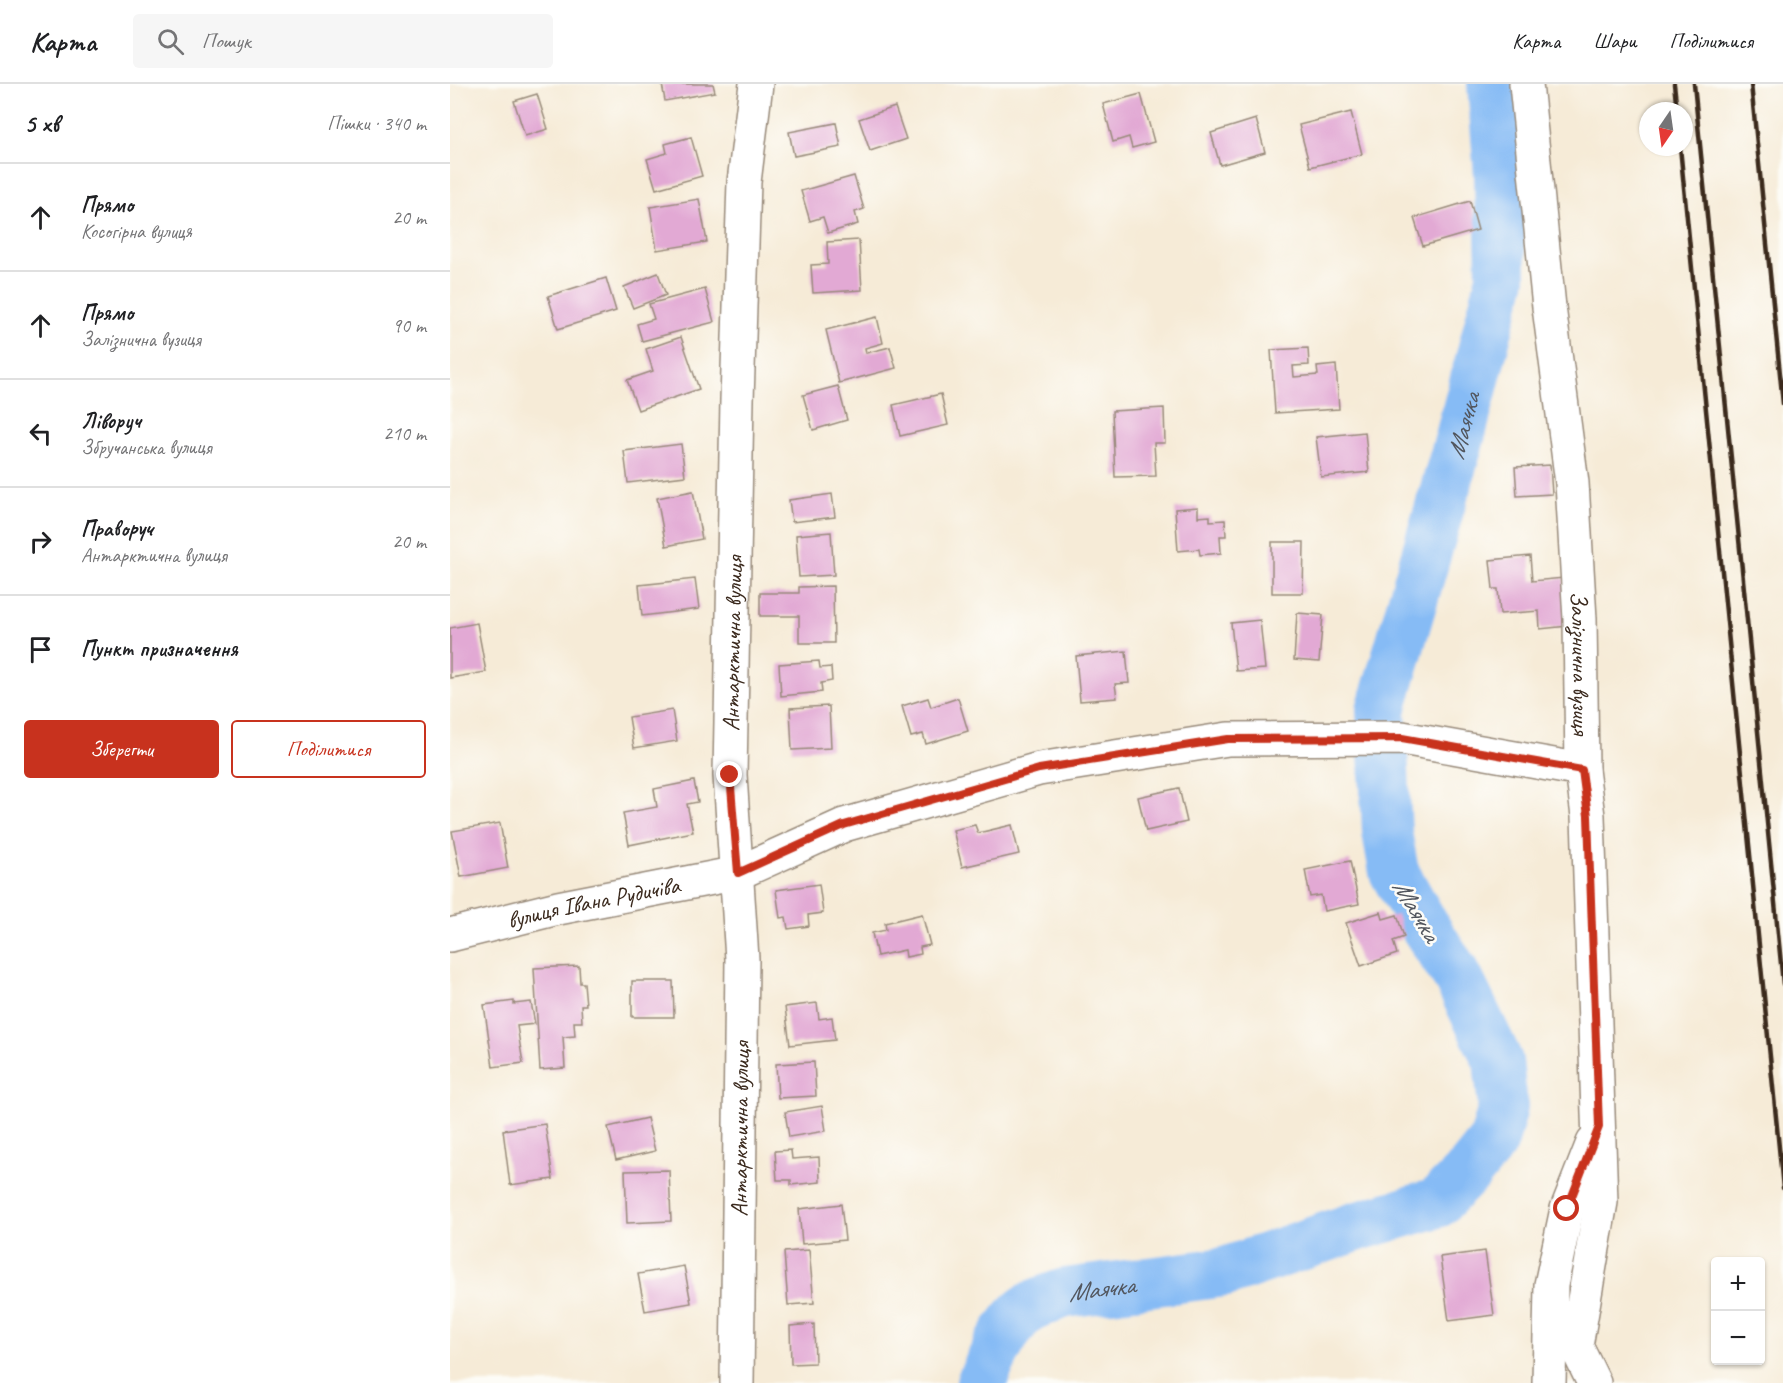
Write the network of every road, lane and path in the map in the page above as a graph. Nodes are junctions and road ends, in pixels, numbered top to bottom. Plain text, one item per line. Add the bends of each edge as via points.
1 (756, 84) edge
2 (1526, 84) edge
3 (1582, 770) junction
4 (738, 873) junction
5 (450, 935) edge
6 (1599, 1127) junction
7 (737, 1383) edge
8 (1549, 1383) edge
9 (1594, 1383) edge

1 - 4 street, Антарктична вулиця via 744,182 736,399 730,775
2 - 3 street, Залізнична вузиця via 1572,483 1580,620
3 - 4 street, вулиця Івана Рудичіва via 1402,738 1228,739 1039,769 844,825
3 - 6 street, Залізнична вузиця via 1588,816
4 - 5 street, вулиця Івана Рудичіва via 558,908
4 - 7 street, Антарктична вулиця via 742,959
6 - 8 street via 1567,1209 1551,1285
6 - 9 street, Залізнична вузиця via 1601,1202 1576,1346

